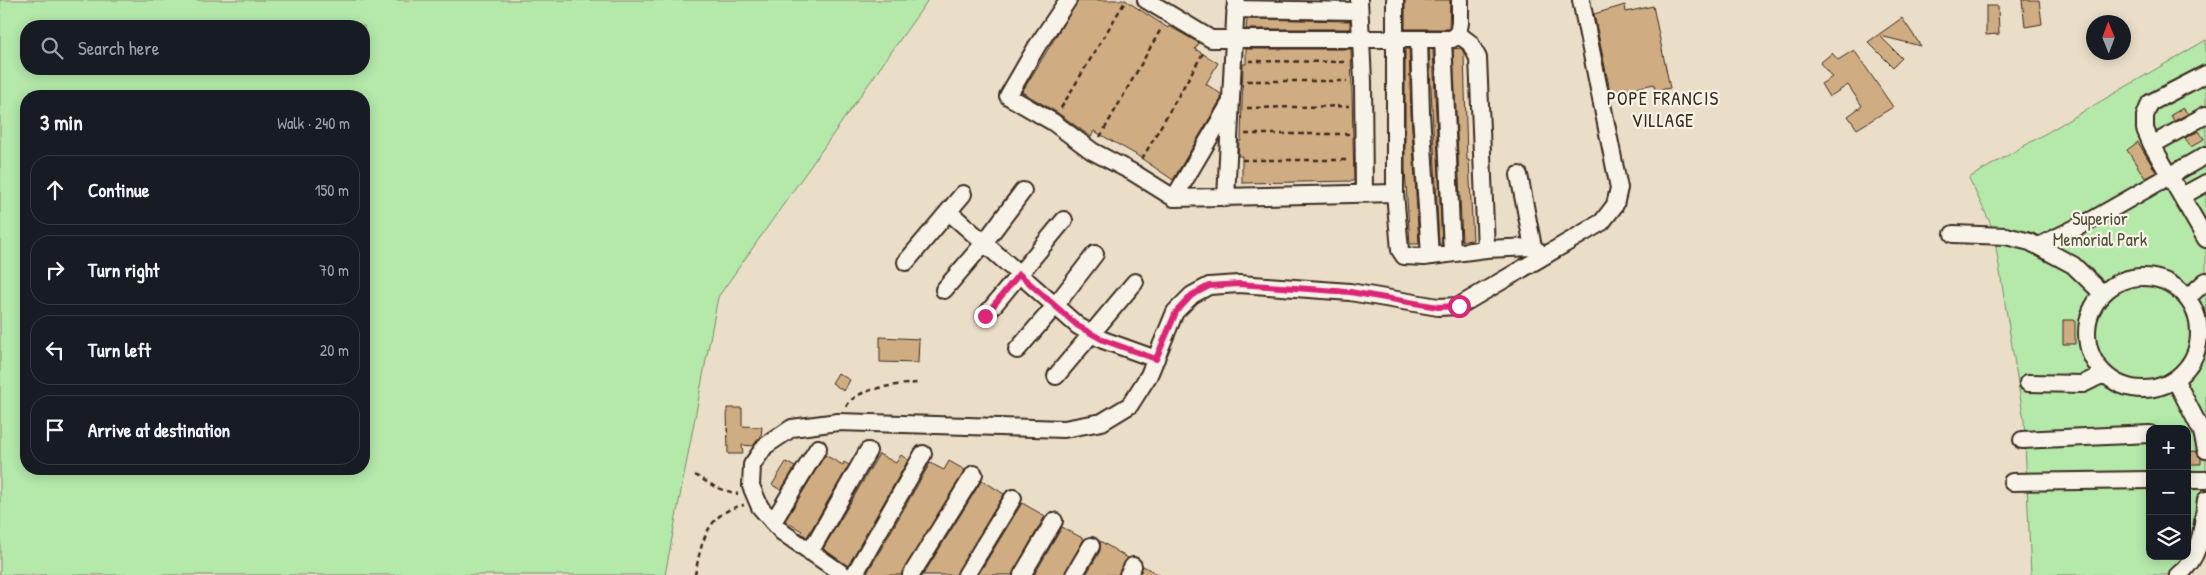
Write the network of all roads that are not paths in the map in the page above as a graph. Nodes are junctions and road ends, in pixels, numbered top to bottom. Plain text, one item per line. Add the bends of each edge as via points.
1 (1068, 0) edge
2 (1146, 0) edge
3 (1395, 0) edge
4 (1460, 0) edge
5 (1581, 0) edge
6 (1236, 4) edge
7 (1359, 6) edge
8 (1361, 37) junction
9 (1450, 37) junction
10 (1233, 39) junction
11 (1419, 39) junction
12 (1394, 40) junction
13 (2206, 74) edge
14 (1231, 105) junction
15 (2206, 115) edge
16 (2152, 145) junction
17 (2206, 154) edge
18 (2170, 174) junction
19 (1520, 175) dead end
20 (2206, 183) edge
21 (1024, 191) dead end
22 (1364, 193) junction
23 (1395, 193) junction
24 (963, 194) dead end
25 (2182, 196) junction
26 (1174, 198) junction
27 (1226, 198) junction
28 (949, 212) junction
29 (1064, 220) dead end
30 (1953, 234) dead end
31 (2206, 239) edge
32 (984, 243) junction
33 (2038, 246) junction
34 (1486, 248) junction
35 (1539, 251) junction
36 (1452, 253) junction
37 (1095, 254) dead end
38 (1430, 256) junction
39 (906, 262) dead end
40 (1019, 274) junction
41 (2206, 281) edge
42 (1134, 282) dead end
43 (944, 290) dead end
44 (2102, 293) junction
45 (2187, 298) junction
46 (1055, 306) junction
47 (985, 316) dead end
48 (1092, 334) junction
49 (1017, 350) dead end
50 (1156, 359) junction
51 (2104, 374) junction
52 (1056, 376) dead end
53 (2175, 379) junction
54 (2028, 384) dead end
55 (2195, 432) edge
56 (2146, 434) edge
57 (2022, 440) dead end
58 (818, 448) dead end
59 (2206, 450) edge
60 (868, 451) dead end
61 (923, 454) dead end
62 (974, 474) dead end
63 (2146, 480) edge
64 (2191, 480) edge
65 (2206, 480) edge
66 (2012, 482) dead end
67 (1013, 498) dead end
68 (2206, 500) edge
69 (773, 522) junction
70 (1054, 522) dead end
71 (1090, 546) dead end
72 (810, 552) junction
73 (844, 575) edge
74 (854, 575) edge
75 (911, 575) edge
76 (966, 575) edge
77 (1022, 575) edge
78 (1074, 575) edge
79 (2178, 575) edge

1 - 26 street via 1008,96 1053,122 1092,152
2 - 10 street via 1211,39
3 - 12 street
4 - 9 street via 1460,23
5 - 35 street via 1619,188 1615,205 1602,222
6 - 7 street
6 - 10 street
7 - 8 street
8 - 10 street
8 - 12 street
8 - 22 street
9 - 11 street
9 - 34 street via 1470,42 1478,58
9 - 36 street
10 - 14 street
11 - 12 street
11 - 38 street
12 - 23 street
13 - 16 street via 2150,104 2145,116 2145,129
14 - 26 street
14 - 27 street
15 - 16 street
16 - 18 street
17 - 18 street
18 - 25 street
18 - 33 street via 2094,219
19 - 35 street
20 - 25 street
21 - 32 street
22 - 23 street
22 - 27 street
23 - 38 street via 1400,250 1404,256
24 - 28 street
25 - 31 street
26 - 27 street
28 - 32 street
28 - 39 street
29 - 40 street
30 - 33 street via 2006,236
32 - 40 street
32 - 43 street
33 - 44 street via 2073,265
34 - 35 street
34 - 36 street
35 - 50 street via 1459,306 1438,307 1350,292 1239,284 1209,286 1192,295 1176,312
36 - 38 street
37 - 46 street
40 - 46 street
40 - 47 street
41 - 45 street
42 - 48 street
44 - 45 street via 2117,282 2136,277 2155,278 2173,285
44 - 51 street via 2089,312 2085,334 2090,356
45 - 53 street via 2196,314 2197,350
46 - 48 street
46 - 49 street
48 - 50 street
48 - 52 street
50 - 69 street via 1130,405 1102,422 1064,428 838,422 792,428 765,446 752,464 751,486
51 - 53 street via 2130,388 2146,389
51 - 54 street via 2083,384
53 - 55 street
55 - 59 street
56 - 57 street
58 - 69 street
60 - 72 street
61 - 74 street
62 - 75 street
63 - 66 street
64 - 65 street
67 - 76 street
68 - 79 street via 2195,558
69 - 72 street
70 - 77 street
71 - 78 street
72 - 73 street

